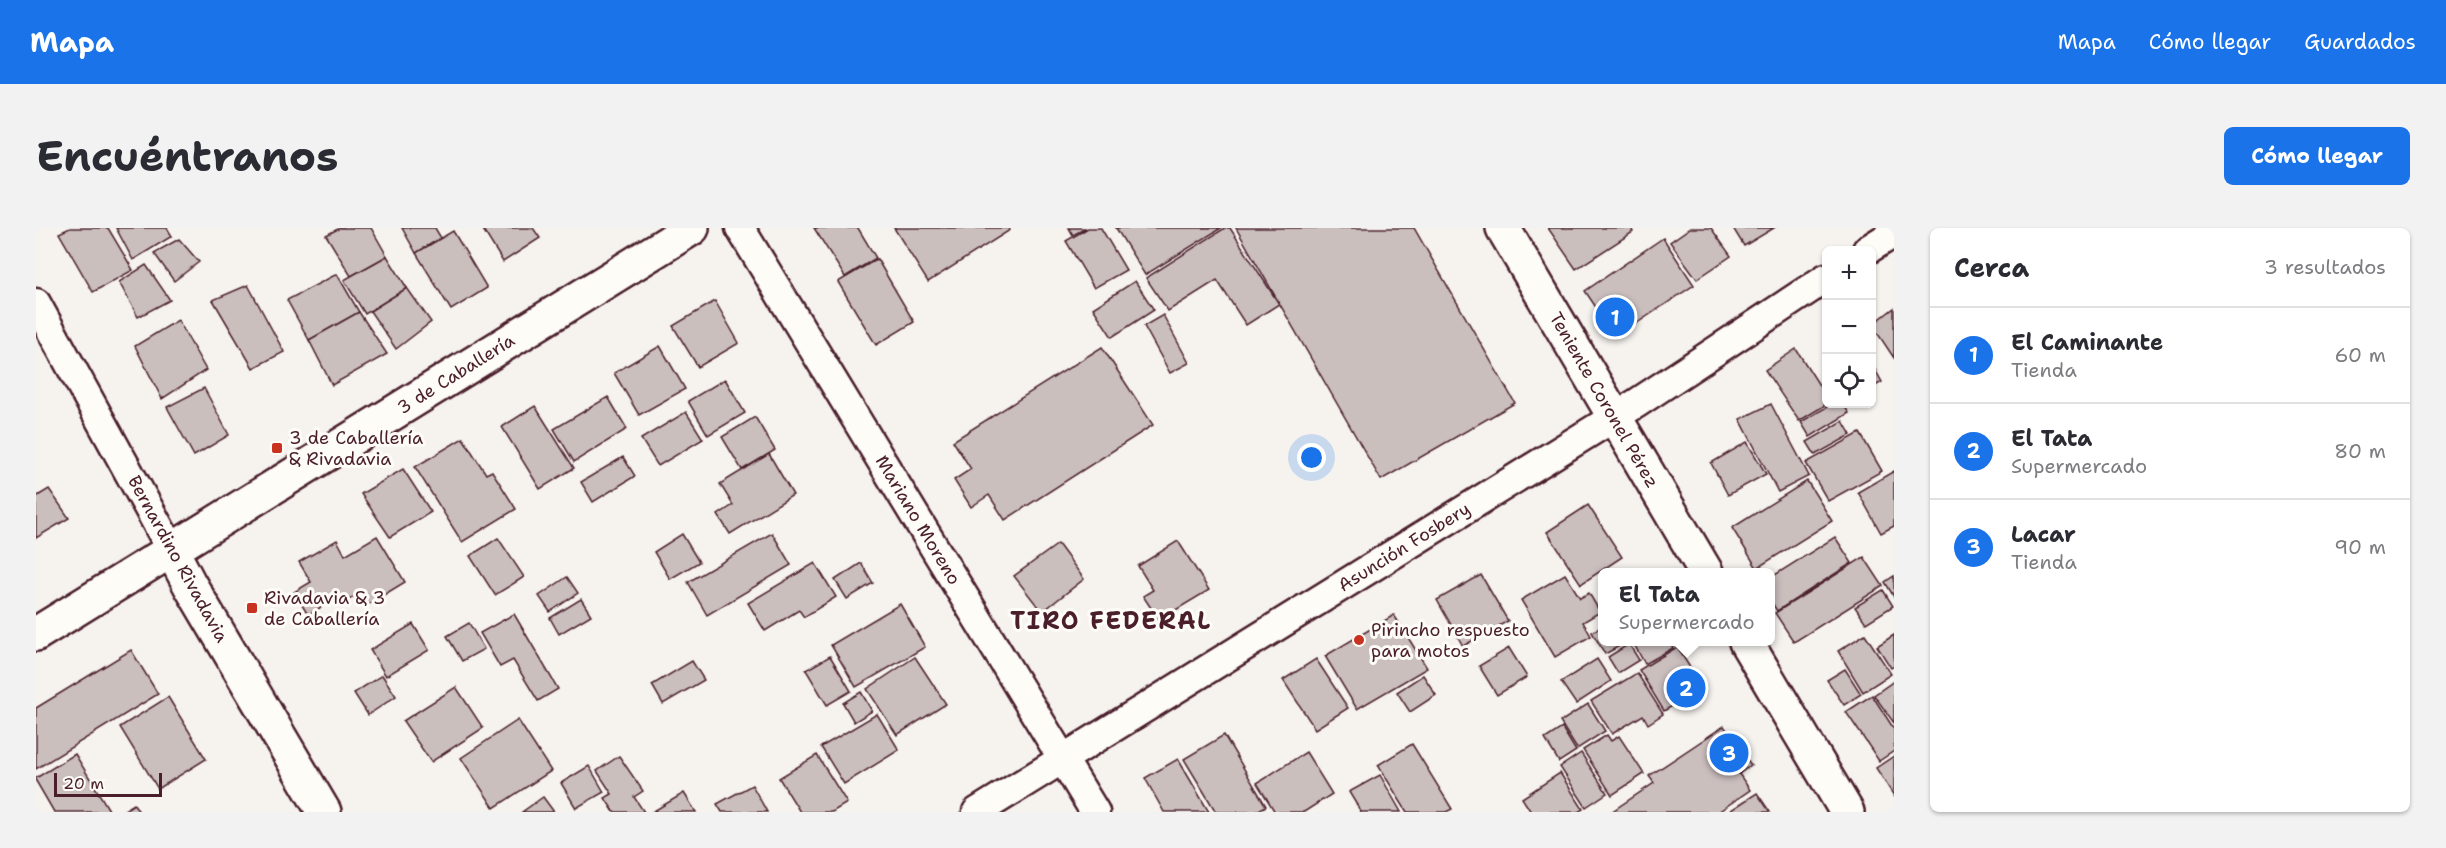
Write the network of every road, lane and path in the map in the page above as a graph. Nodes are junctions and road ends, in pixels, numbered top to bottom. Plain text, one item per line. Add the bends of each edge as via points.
1 (692, 228) edge
2 (740, 228) edge
3 (1503, 228) edge
4 (1894, 233) edge
5 (1873, 246) edge
6 (1822, 281) edge
7 (36, 303) edge
8 (1614, 417) junction
9 (171, 549) junction
10 (1703, 568) edge
11 (36, 634) edge
12 (1748, 646) edge
13 (1063, 758) junction
14 (324, 812) edge
15 (977, 812) edge
16 (1095, 812) edge
17 (1847, 812) edge

1 - 9 street, 3 de Caballería
2 - 13 street, Mariano Moreno
3 - 8 street, Teniente Coronel Pérez
4 - 5 street
6 - 8 street, Asunción Fosbery
7 - 9 street, Bernardino Rivadavia
8 - 10 street, Teniente Coronel Pérez
8 - 13 street, Asunción Fosbery
9 - 11 street, 3 de Caballería
9 - 14 street, Bernardino Rivadavia
12 - 17 street
13 - 15 street, Asunción Fosbery
13 - 16 street, Mariano Moreno

